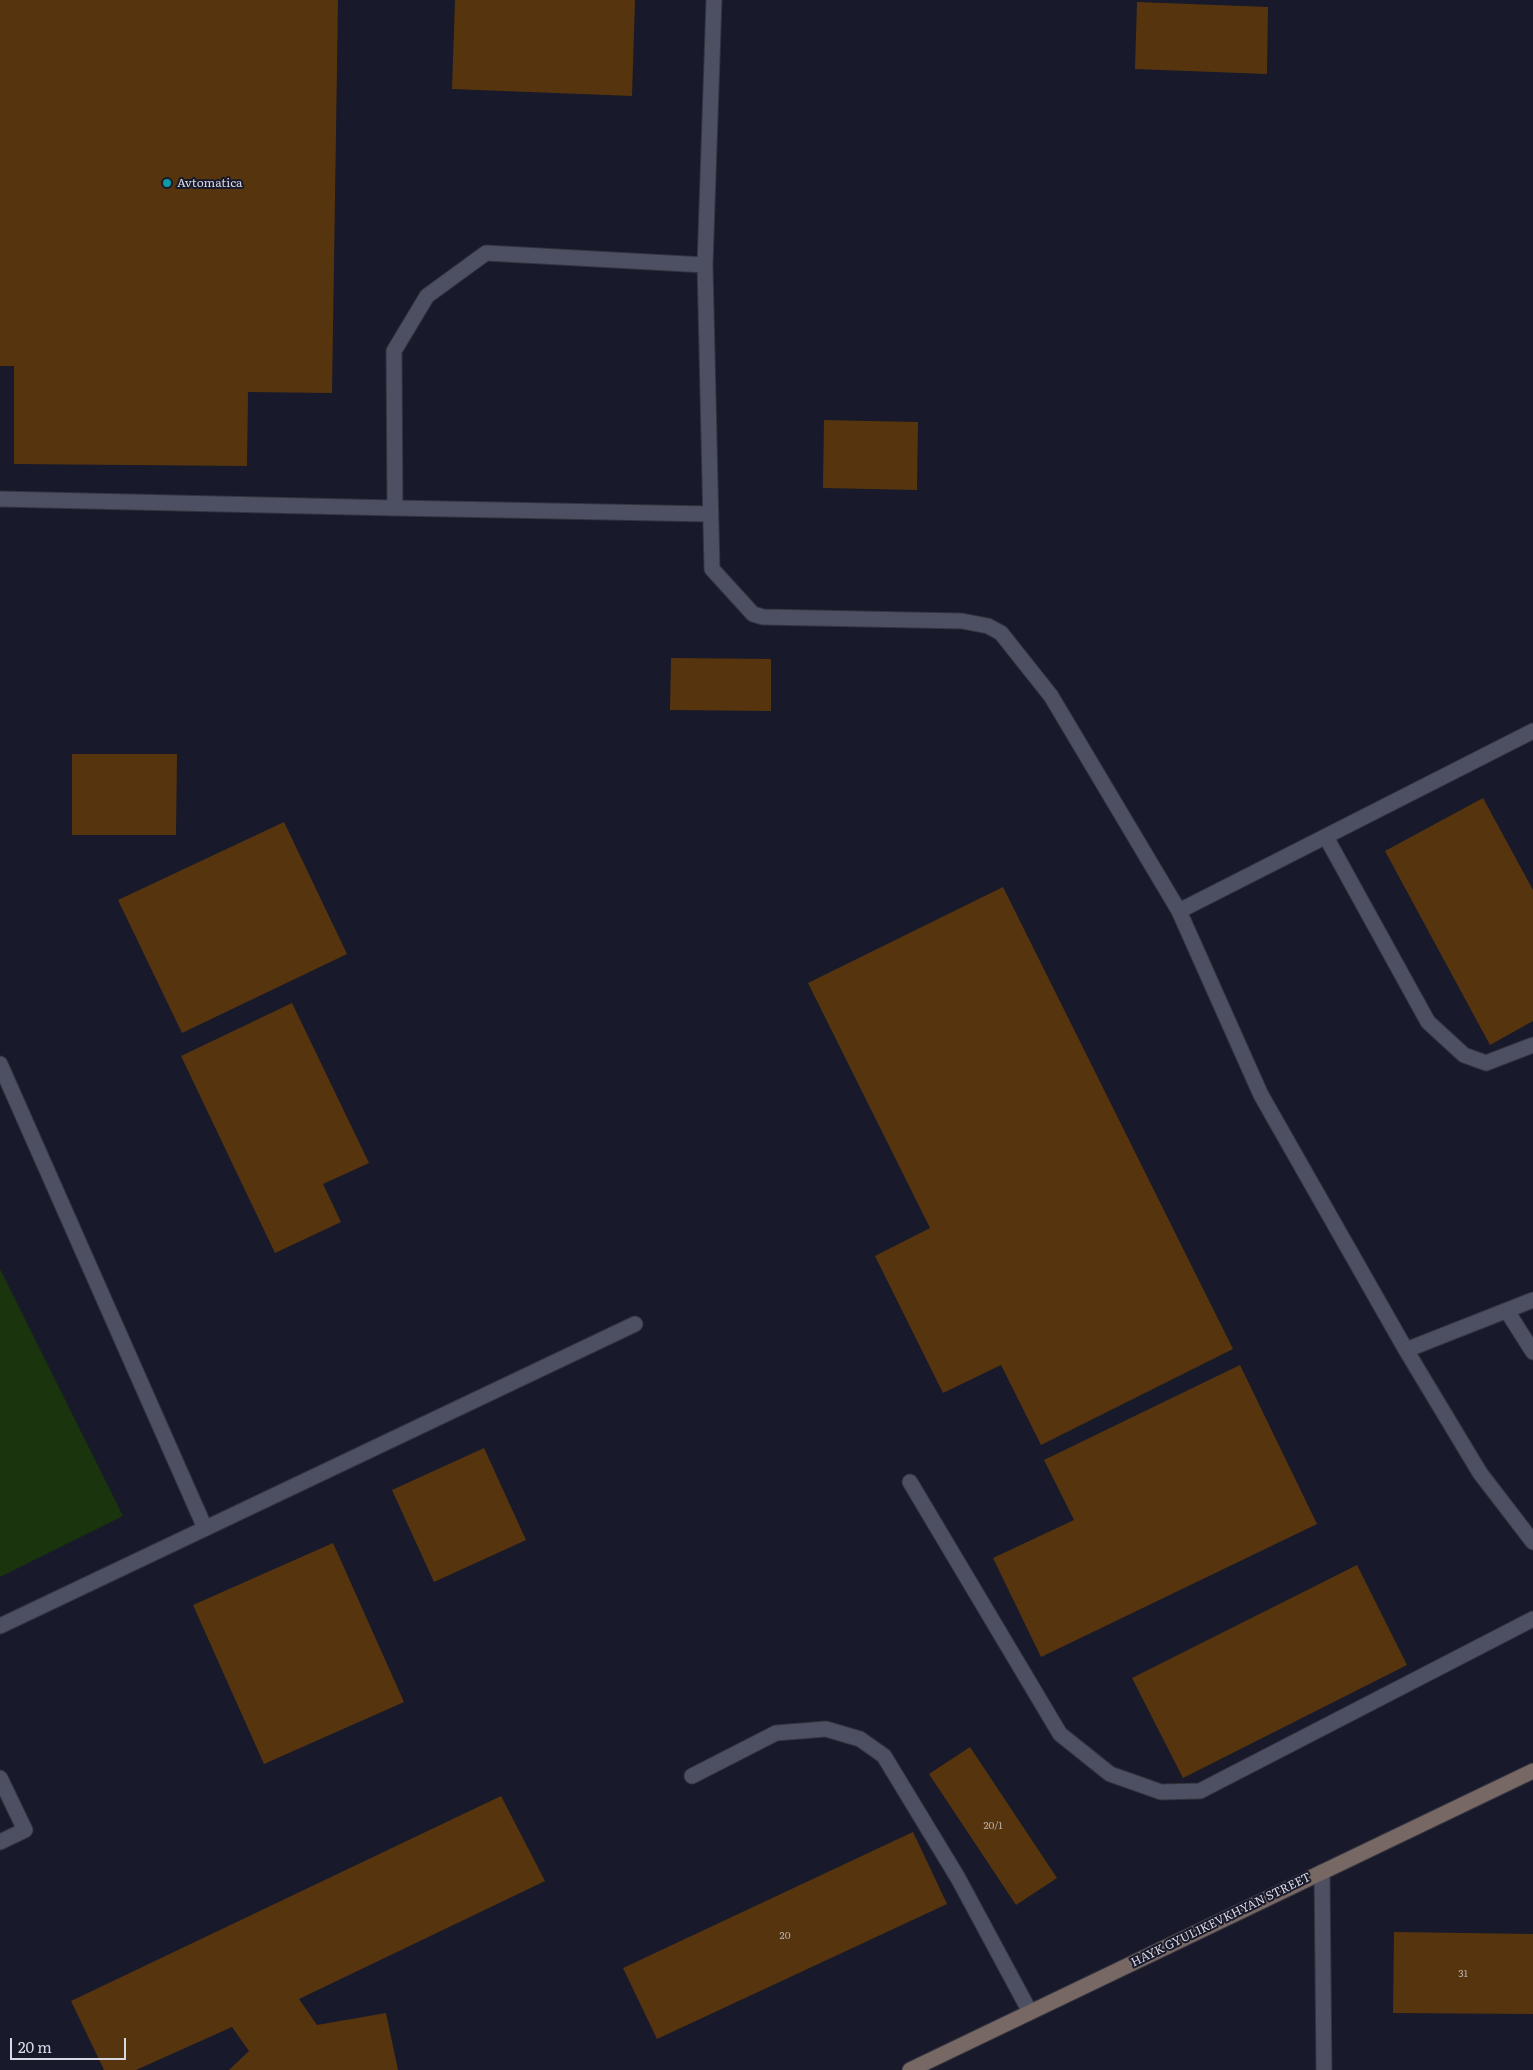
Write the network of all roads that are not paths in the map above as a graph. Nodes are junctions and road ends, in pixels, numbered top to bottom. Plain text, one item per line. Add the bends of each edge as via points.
1 (714, 0) edge
2 (705, 264) junction
3 (0, 500) edge
4 (394, 508) junction
5 (710, 514) junction
6 (1533, 731) edge
7 (1326, 837) junction
8 (1179, 911) junction
9 (1533, 1045) edge
10 (0, 1064) edge
11 (1533, 1300) edge
12 (1507, 1311) junction
13 (635, 1324) dead end
14 (1406, 1350) junction
15 (1533, 1352) edge
16 (910, 1482) dead end
17 (204, 1528) junction
18 (1533, 1542) edge
19 (1533, 1619) edge
20 (0, 1626) edge
21 (1533, 1771) edge
22 (692, 1776) dead end
23 (0, 1778) edge
24 (0, 1842) edge
25 (1322, 1872) junction
26 (1030, 2012) junction
27 (910, 2070) edge
28 (1324, 2070) edge

1 - 2 street
2 - 4 street via 486,253 427,296 394,351
2 - 5 street
3 - 4 street
4 - 5 street
5 - 8 street via 712,569 753,614 763,617 962,621 988,626 1001,633 1050,696
6 - 7 street
7 - 8 street
7 - 9 street via 1428,1022 1464,1055 1486,1063
8 - 14 street via 1262,1095
10 - 17 street
11 - 12 street
12 - 14 street
12 - 15 street
13 - 17 street
14 - 18 street via 1480,1472
16 - 19 street via 1060,1734 1110,1774 1161,1792 1200,1791
17 - 20 street
21 - 25 street, HAYK GYULIKEVKHYAN STREET
22 - 26 street via 776,1733 826,1729 860,1739 884,1756 958,1878
23 - 24 street via 25,1830
25 - 26 street, HAYK GYULIKEVKHYAN STREET
25 - 28 street
26 - 27 street, HAYK GYULIKEVKHYAN STREET

